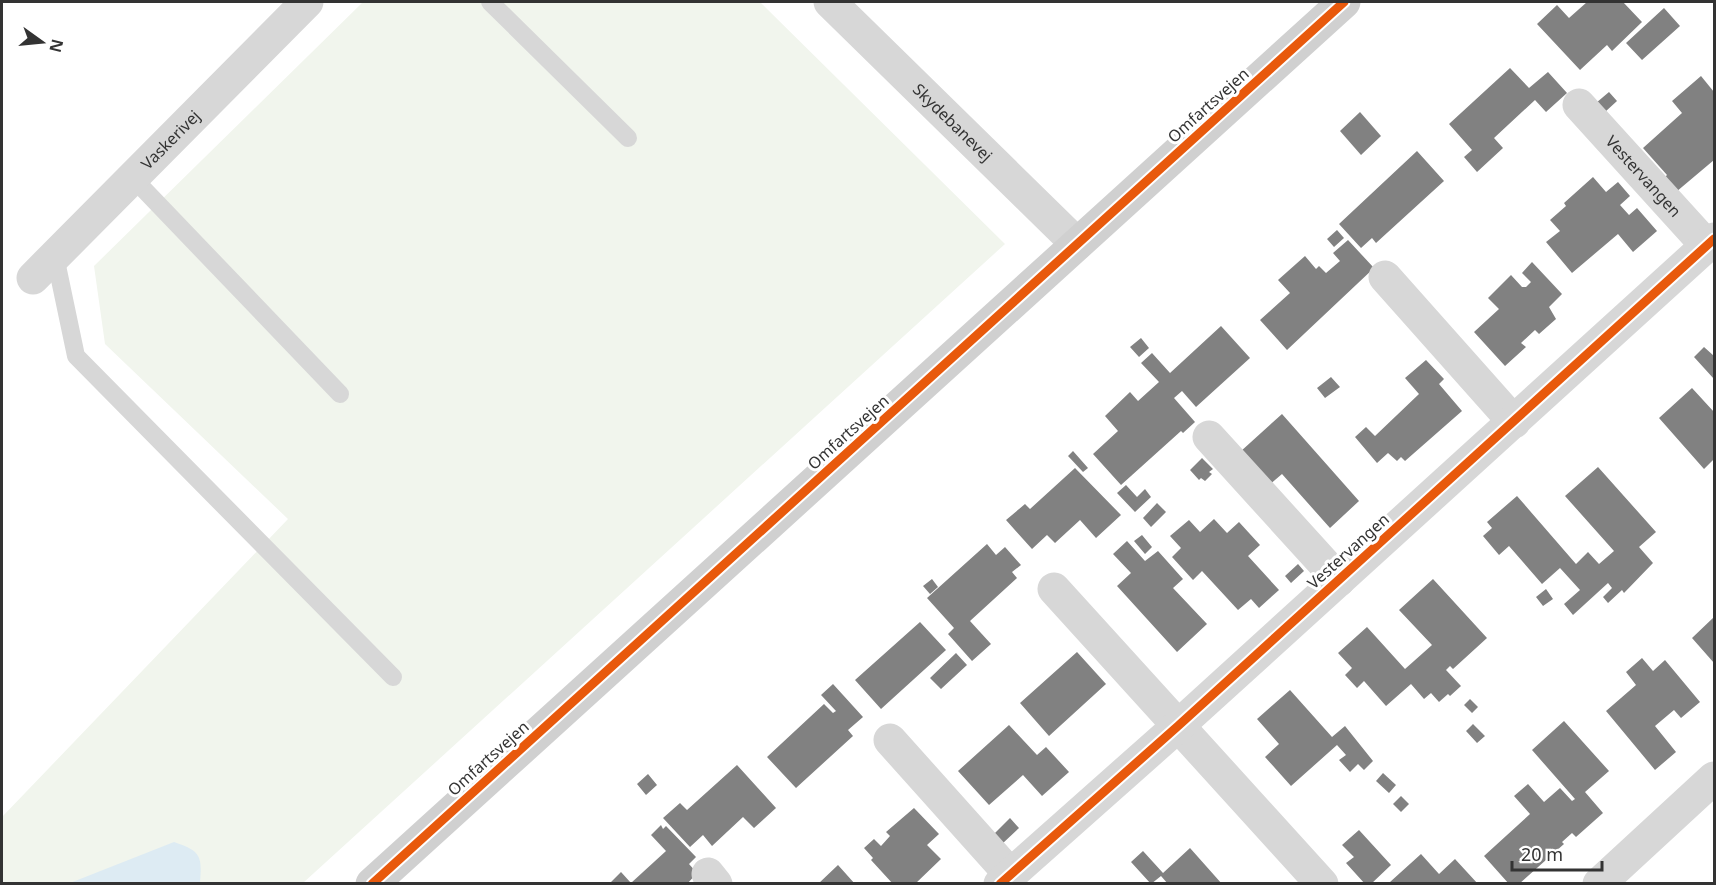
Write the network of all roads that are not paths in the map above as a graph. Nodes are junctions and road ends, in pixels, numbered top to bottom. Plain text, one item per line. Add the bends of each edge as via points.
1 (307, 2) edge
2 (490, 2) edge
3 (830, 2) edge
4 (1344, 2) edge
5 (1579, 105) dead end
6 (628, 138) dead end
7 (132, 177) junction
8 (1711, 243) edge
9 (1077, 244) junction
10 (44, 267) joint
11 (1385, 277) dead end
12 (340, 394) dead end
13 (1514, 422) junction
14 (1209, 437) dead end
15 (1339, 580) junction
16 (1054, 589) dead end
17 (393, 677) dead end
18 (1178, 726) junction
19 (890, 740) dead end
20 (1714, 778) edge
21 (1005, 879) edge
22 (372, 884) edge
23 (1322, 884) edge
24 (1599, 884) edge

1 - 7 street, Vaskerivej
2 - 6 lane
3 - 9 street, Skydebanevej
4 - 9 main road, Omfartsvejen
5 - 8 street, Vestervangen
7 - 10 street, Vaskerivej
7 - 12 lane
8 - 13 street, Vestervangen
9 - 22 main road, Omfartsvejen
10 - 17 lane via 76,356
11 - 13 street
13 - 15 street, Vestervangen
14 - 15 street, Vestervangen
15 - 18 street, Vestervangen
16 - 18 street
18 - 21 street, Vestervangen
18 - 23 street
19 - 21 street, Vestervangen
20 - 24 street

